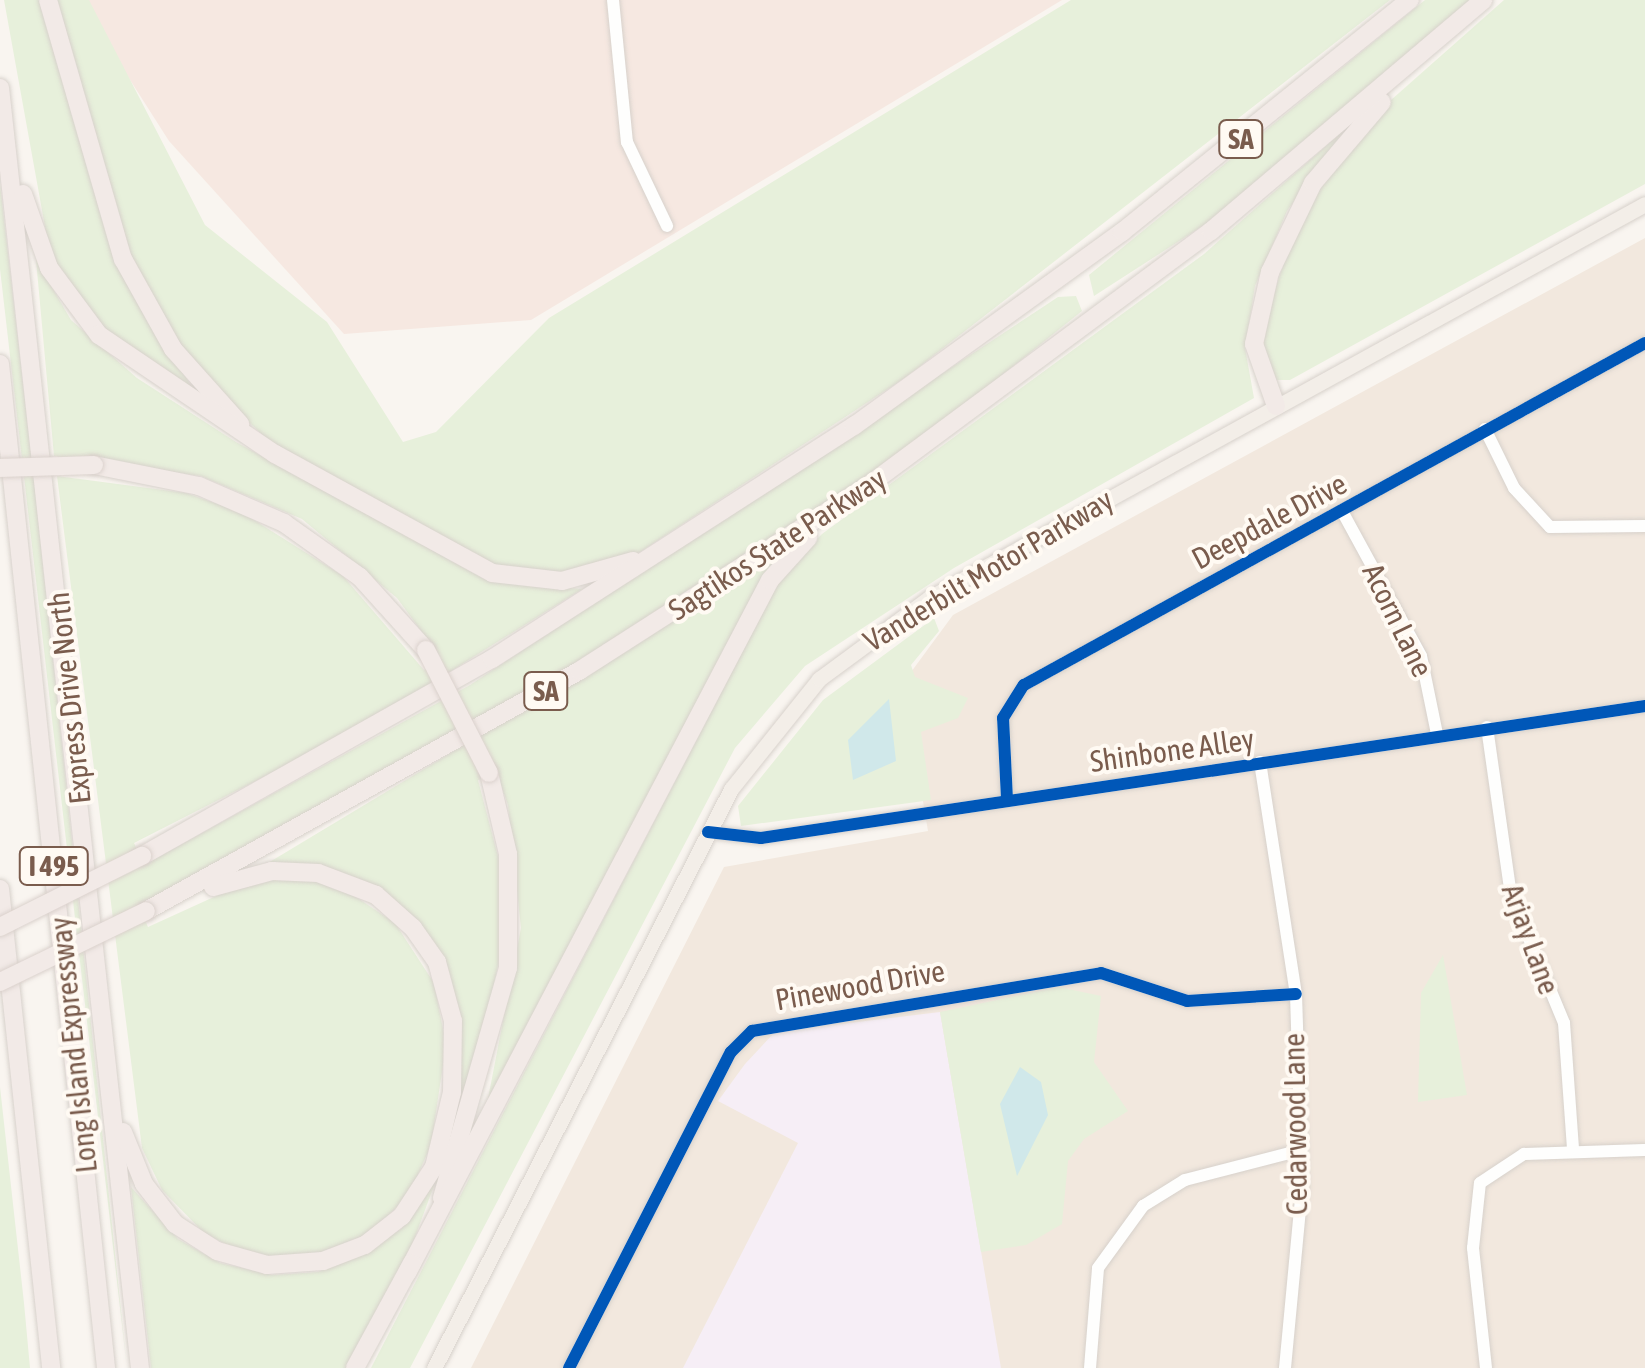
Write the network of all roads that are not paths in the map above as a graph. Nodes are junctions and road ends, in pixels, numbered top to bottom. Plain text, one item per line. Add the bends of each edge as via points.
1 (48, 0) edge
2 (613, 0) edge
3 (1410, 0) edge
4 (1484, 0) edge
5 (1, 94) edge
6 (1645, 204) edge
7 (667, 226) dead end
8 (1645, 343) edge
9 (0, 364) edge
10 (1276, 406) junction
11 (1485, 430) junction
12 (929, 442) junction
13 (274, 454) junction
14 (0, 468) edge
15 (1342, 510) junction
16 (1645, 526) edge
17 (686, 538) junction
18 (1645, 706) edge
19 (1486, 728) junction
20 (1436, 734) junction
21 (1260, 762) junction
22 (1008, 799) junction
23 (708, 832) junction
24 (0, 889) edge
25 (146, 911) junction
26 (0, 927) edge
27 (0, 982) edge
28 (1296, 994) junction
29 (110, 1083) junction
30 (1573, 1149) junction
31 (1301, 1150) junction
32 (1645, 1150) edge
33 (408, 1273) junction
34 (51, 1368) edge
35 (106, 1368) edge
36 (140, 1368) edge
37 (355, 1368) edge
38 (434, 1368) edge
39 (568, 1368) edge
40 (1090, 1368) edge
41 (1285, 1368) edge
42 (1486, 1368) edge

1 - 13 highway via 80,132 134,282 195,377
2 - 7 street via 628,142
3 - 17 highway, Sagtikos State Parkway / SA via 1068,272
4 - 10 highway via 1348,137 1300,205 1255,330 1258,366
4 - 12 highway, Sagtikos State Parkway / SA via 1212,231
5 - 13 highway via 33,229 72,304 131,362
5 - 29 highway, Express Drive North
6 - 10 main road, Vanderbilt Motor Parkway
8 - 11 street, Deepdale Drive
9 - 35 highway, Long Island Expressway / I 495
10 - 23 main road, Vanderbilt Motor Parkway via 874,634 774,728
11 - 15 street, Deepdale Drive
11 - 16 street via 1514,488 1550,528
12 - 25 highway, Sagtikos State Parkway / SA via 608,654
12 - 33 highway via 776,570
13 - 17 highway via 466,562 520,580 592,576
14 - 33 highway, bridge via 94,465 189,482 284,523 360,577 426,650 489,773 510,878 505,990 469,1124
15 - 20 street, Acorn Lane via 1421,656
15 - 22 street, Deepdale Drive via 1024,685 1003,718
17 - 26 highway, Sagtikos State Parkway / SA, bridge via 444,688
18 - 19 street, Shinbone Alley
19 - 20 street, Shinbone Alley
19 - 30 street, Arjay Lane via 1511,894 1564,1022
20 - 21 street, Shinbone Alley
21 - 22 street, Shinbone Alley
21 - 28 street, Cedarwood Lane
22 - 23 street, Shinbone Alley via 760,838
23 - 38 main road, Vanderbilt Motor Parkway
24 - 34 highway, Long Island Expressway / I 495
25 - 27 highway, Sagtikos State Parkway / SA, bridge
25 - 29 highway via 272,870 334,876 376,895 413,928 442,976 454,1038 450,1112 425,1185 390,1227 339,1257 267,1265 203,1244 164,1212 135,1168
28 - 31 street, Cedarwood Lane
28 - 39 street, Pinewood Drive via 1188,1002 1101,974 752,1031 731,1052
29 - 36 highway, Express Drive North
30 - 32 street
30 - 42 street via 1512,1159 1480,1183 1473,1248
31 - 40 street via 1186,1180 1143,1206 1098,1268
31 - 41 street, Cedarwood Lane
33 - 37 highway

